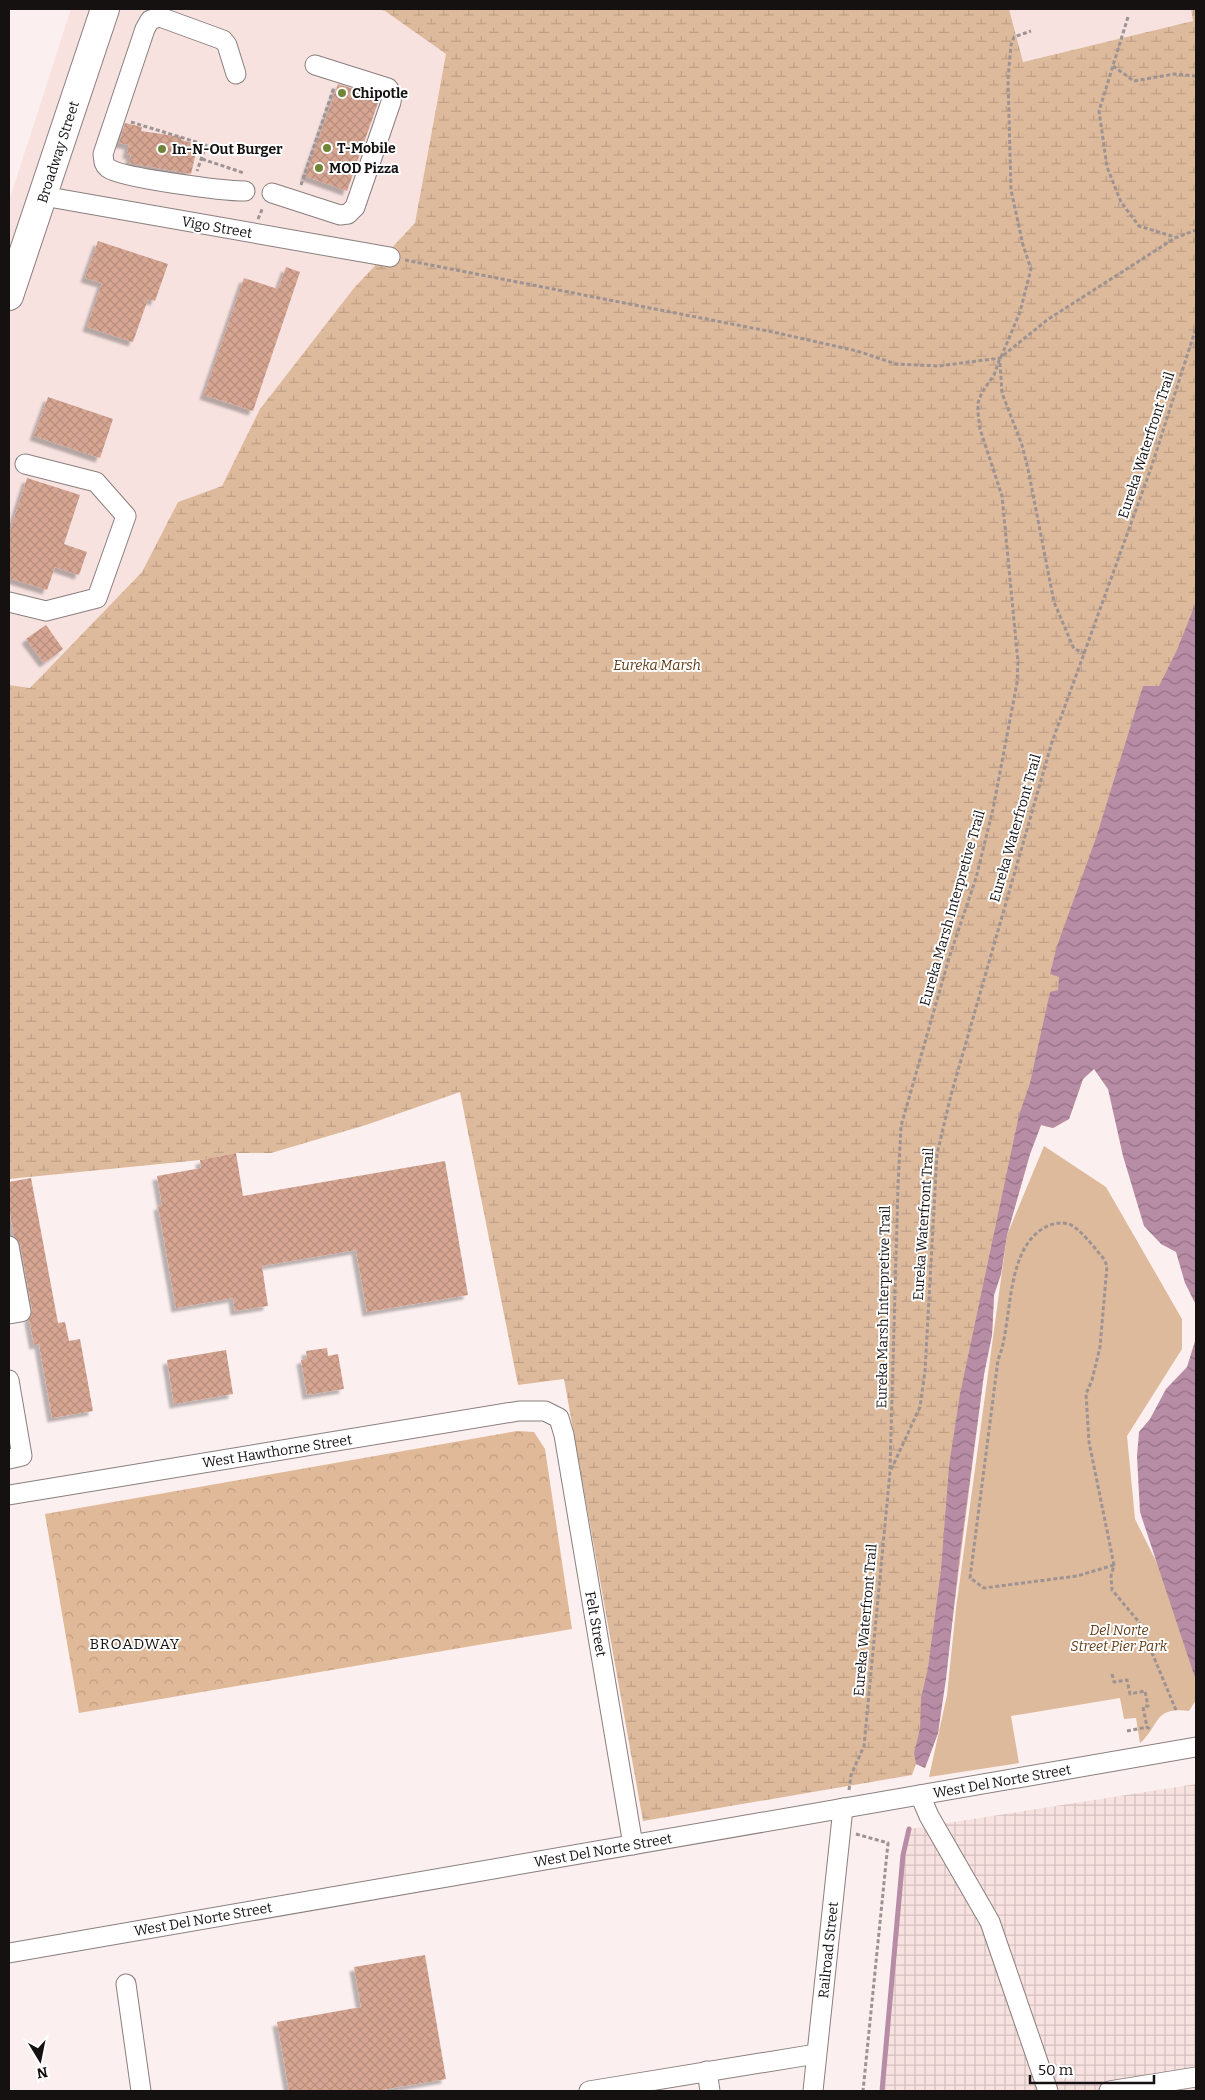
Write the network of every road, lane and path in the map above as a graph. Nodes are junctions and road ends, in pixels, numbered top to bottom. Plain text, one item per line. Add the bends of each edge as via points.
1 (105, 9) edge
2 (1128, 17) dead end
3 (1031, 31) dead end
4 (315, 65) dead end
5 (1112, 66) junction
6 (236, 74) dead end
7 (1196, 76) edge
8 (336, 83) dead end
9 (129, 122) dead end
10 (195, 187) junction
11 (245, 191) dead end
12 (43, 196) junction
13 (270, 199) joint
14 (294, 200) junction
15 (258, 219) dead end
16 (1196, 230) edge
17 (1175, 238) junction
18 (390, 257) joint
19 (9, 296) edge
20 (1196, 328) edge
21 (1000, 358) junction
22 (25, 464) dead end
23 (9, 602) edge
24 (1085, 653) junction
25 (9, 1246) edge
26 (9, 1314) edge
27 (9, 1380) edge
28 (545, 1410) joint
29 (9, 1459) edge
30 (890, 1472) junction
31 (9, 1495) edge
32 (1114, 1565) junction
33 (1112, 1674) dead end
34 (1176, 1710) dead end
35 (1127, 1731) dead end
36 (1196, 1747) edge
37 (920, 1795) junction
38 (846, 1808) junction
39 (633, 1845) junction
40 (9, 1953) edge
41 (126, 1984) dead end
42 (816, 2054) junction
43 (707, 2070) junction
44 (1196, 2077) edge
45 (637, 2087) edge
46 (142, 2091) edge
47 (589, 2091) edge
48 (710, 2091) edge
49 (813, 2091) edge
50 (862, 2091) edge
51 (1048, 2091) edge
52 (1109, 2091) edge

1 - 12 highway, Broadway Street
2 - 5 path via 1124,38
3 - 21 path, Eureka Marsh Interpretive Trail via 1014,37 1008,79 1011,190 1031,269 1020,312
4 - 14 street via 388,88 392,94 391,102 355,207 348,214 340,214
5 - 7 path via 1134,81 1174,74
5 - 17 path via 1099,111 1107,167 1121,202 1139,226
6 - 10 street via 223,40 160,17 150,20 103,154 104,162 112,170
8 - 14 path
9 - 10 path via 206,145 198,165
10 - 11 street
12 - 18 street, Vigo Street
12 - 19 highway, Broadway Street
13 - 14 street
13 - 15 path via 261,207
16 - 17 path
17 - 21 path via 1047,320
18 - 21 path via 773,332 857,351 896,364 939,366
20 - 24 path, Eureka Waterfront Trail via 1152,468
21 - 24 path via 1002,393 1022,444 1054,602 1074,649
21 - 30 path, Eureka Marsh Interpretive Trail via 994,375 982,392 978,413 1002,496 1018,662 1017,683 978,869 901,1126
22 - 23 street via 96,482 126,516 97,598 46,610
24 - 30 path, Eureka Waterfront Trail via 1052,742 936,1154 925,1371 920,1407
25 - 26 street via 21,1312
27 - 29 street via 22,1456
28 - 31 street, West Hawthorne Street via 496,1414
28 - 39 street, Felt Street via 559,1418 564,1435
30 - 38 path, Eureka Waterfront Trail via 864,1746 850,1782
32 - 32 path via 1089,1442 1086,1394 1100,1347 1107,1266 1070,1224 1057,1222 1043,1228 1028,1244 1016,1270 1004,1334 1005,1345 998,1360 970,1578 984,1588 1077,1576
32 - 34 path via 1112,1590 1139,1622
33 - 35 path via 1114,1682 1127,1680 1130,1694 1145,1692 1148,1706 1143,1707 1149,1728
36 - 37 street, West Del Norte Street
37 - 38 street, West Del Norte Street
37 - 51 street via 990,1922
38 - 39 street, West Del Norte Street
38 - 42 street, Railroad Street
38 - 50 path, Eureka Waterfront Trail via 852,1832 888,1843
39 - 40 street, West Del Norte Street
41 - 46 street
42 - 43 street
42 - 49 street, Railroad Street
43 - 45 street
43 - 48 street
44 - 52 street
45 - 47 street

